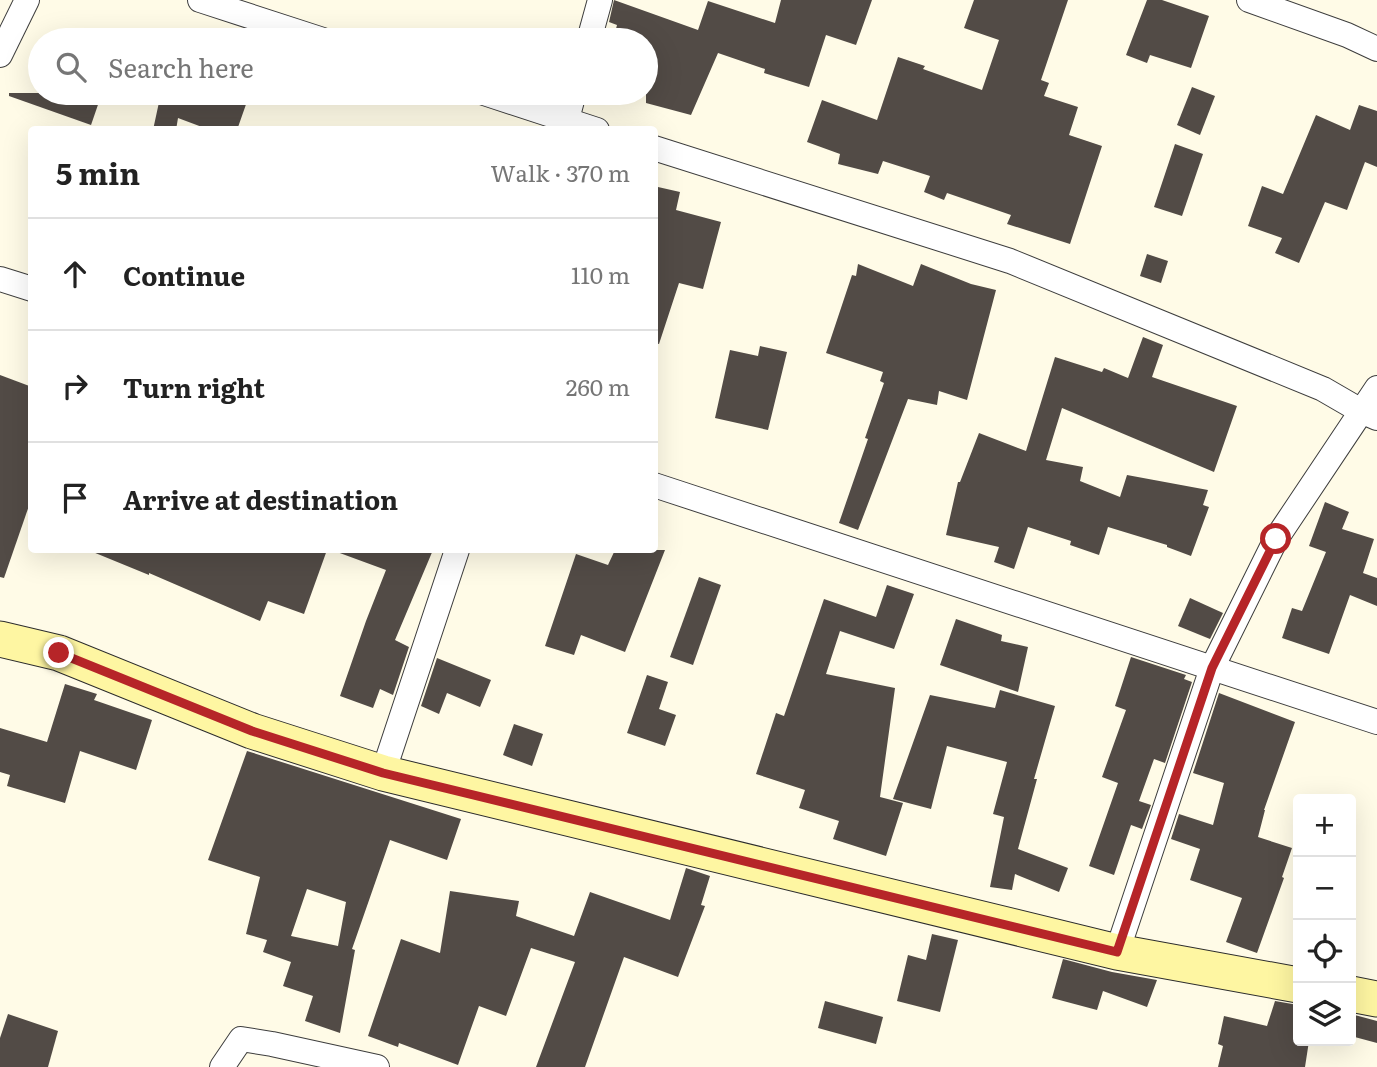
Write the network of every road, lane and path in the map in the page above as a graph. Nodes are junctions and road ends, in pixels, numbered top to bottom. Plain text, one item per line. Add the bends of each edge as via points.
1 (27, 0) edge
2 (200, 0) edge
3 (600, 0) edge
4 (1250, 0) edge
5 (286, 28) edge
6 (592, 28) edge
7 (1377, 50) edge
8 (0, 55) edge
9 (514, 105) edge
10 (571, 105) edge
11 (565, 125) edge
12 (658, 149) edge
13 (0, 279) edge
14 (28, 288) edge
15 (1377, 388) edge
16 (1369, 414) edge
17 (658, 486) edge
18 (456, 553) edge
19 (0, 639) edge
20 (1212, 668) junction
21 (1377, 722) edge
22 (383, 773) junction
23 (1117, 952) junction
24 (1293, 984) edge
25 (1356, 995) edge
26 (1377, 999) edge
27 (222, 1067) edge
28 (377, 1067) edge

1 - 8 street
2 - 5 street
3 - 6 street
4 - 7 street
9 - 11 street
10 - 11 street
12 - 16 street via 1010,261 1324,389
13 - 14 street
15 - 16 street
16 - 20 street via 1276,539
17 - 20 street
18 - 22 street
19 - 22 street via 59,653 252,731
20 - 21 street
20 - 23 street
22 - 23 street
23 - 24 street
25 - 26 street
27 - 28 street via 241,1040

